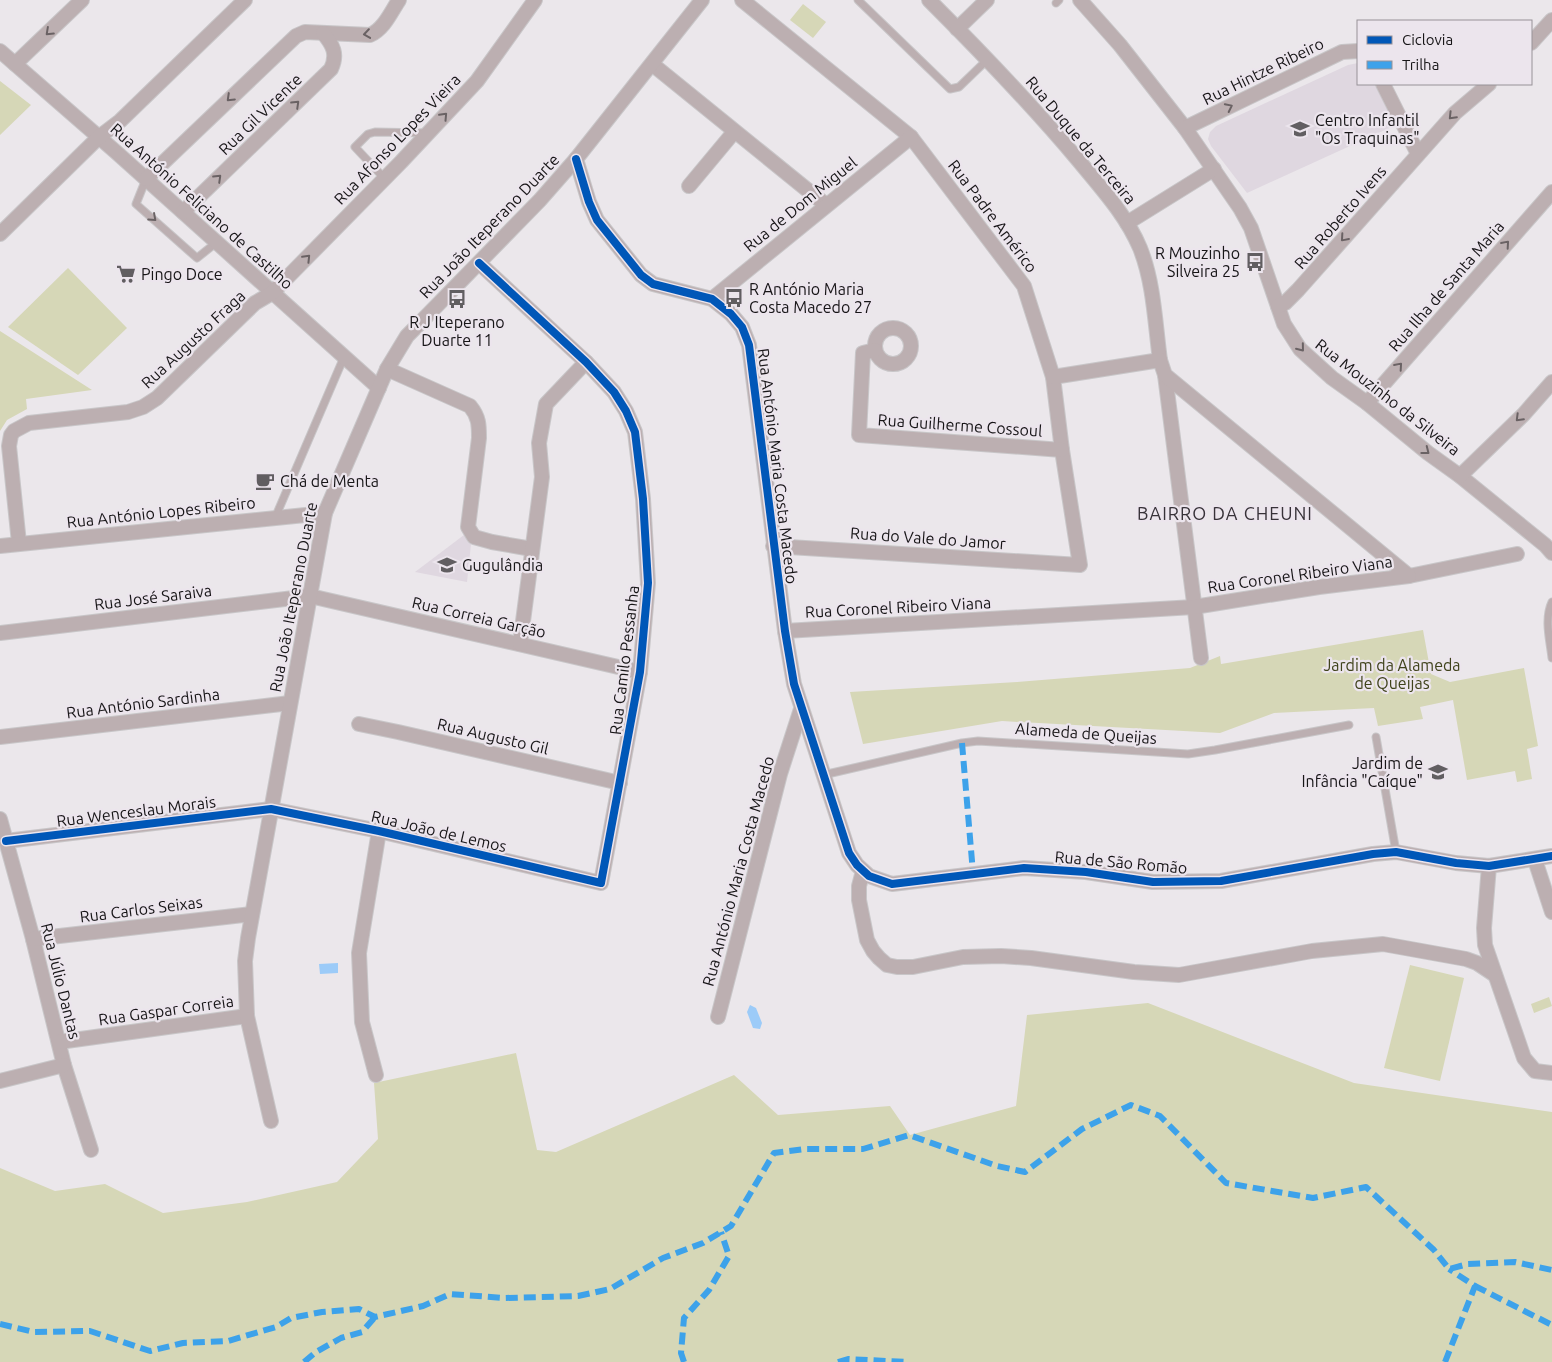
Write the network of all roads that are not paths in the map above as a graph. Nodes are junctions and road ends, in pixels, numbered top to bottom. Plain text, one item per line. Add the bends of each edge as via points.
1 (82, 0) edge
2 (245, 0) edge
3 (399, 0) edge
4 (535, 0) edge
5 (702, 0) edge
6 (742, 0) edge
7 (858, 0) edge
8 (929, 0) edge
9 (987, 0) edge
10 (1080, 0) edge
11 (1552, 20) edge
12 (957, 29) junction
13 (323, 33) junction
14 (1532, 43) edge
15 (0, 51) edge
16 (1357, 51) edge
17 (987, 60) junction
18 (15, 64) junction
19 (652, 64) junction
20 (1384, 85) edge
21 (1487, 85) edge
22 (1185, 128) junction
23 (734, 132) junction
24 (428, 133) junction
25 (99, 137) junction
26 (910, 137) junction
27 (1418, 154) junction
28 (576, 159) junction
29 (1214, 169) junction
30 (146, 179) junction
31 (384, 179) junction
32 (689, 186) dead end
33 (1552, 192) edge
34 (826, 205) junction
35 (183, 212) junction
36 (1127, 223) junction
37 (0, 234) edge
38 (217, 242) junction
39 (479, 263) junction
40 (272, 293) junction
41 (712, 299) junction
42 (1278, 306) junction
43 (875, 350) dead end
44 (344, 357) junction
45 (1160, 360) junction
46 (586, 362) junction
47 (387, 369) junction
48 (1165, 375) junction
49 (1053, 377) junction
50 (1552, 382) edge
51 (379, 388) junction
52 (1367, 403) junction
53 (1062, 450) junction
54 (1460, 476) junction
55 (325, 513) junction
56 (275, 518) junction
57 (19, 543) junction
58 (0, 546) edge
59 (773, 546) junction
60 (1550, 546) edge
61 (532, 549) junction
62 (1517, 554) dead end
63 (1080, 565) joint
64 (1409, 576) junction
65 (310, 596) junction
66 (1552, 602) edge
67 (1194, 607) junction
68 (785, 632) junction
69 (0, 633) edge
70 (520, 644) junction
71 (1201, 658) dead end
72 (1552, 658) edge
73 (640, 672) junction
74 (290, 703) junction
75 (801, 709) junction
76 (359, 724) dead end
77 (1349, 725) dead end
78 (0, 737) edge
79 (1376, 737) dead end
80 (823, 775) junction
81 (620, 783) junction
82 (271, 809) junction
83 (0, 819) edge
84 (379, 831) junction
85 (6, 841) junction
86 (1396, 852) junction
87 (1552, 856) edge
88 (1535, 860) junction
89 (1489, 866) junction
90 (863, 871) junction
91 (601, 883) joint
92 (1552, 912) edge
93 (252, 914) junction
94 (33, 939) junction
95 (1495, 975) junction
96 (247, 1016) junction
97 (718, 1017) dead end
98 (59, 1042) junction
99 (64, 1065) junction
100 (1552, 1073) edge
101 (376, 1075) dead end
102 (0, 1082) edge
103 (270, 1120) dead end
104 (91, 1150) dead end

1 -> 18 street
2 - 25 street via 120,121
3 -> 13 street, Rua Gil Vicente via 376,32 365,35
24 -> 4 street, Rua Afonso Lopes Vieira via 477,81
5 - 19 street
6 - 26 street, Rua Padre Américo
7 - 17 lane via 950,89 959,87
8 - 12 street, Rua Duque da Terceira
9 - 12 street
10 - 22 street, Rua Mouzinho da Silveira
11 - 14 street
12 - 17 street, Rua Duque da Terceira
13 -> 30 street, Rua Gil Vicente via 305,32 291,40
35 -> 13 street, Rua Gil Vicente via 331,68 336,54
15 - 18 street, Rua António Feliciano de Castilho
22 -> 16 street, Rua Hintze Ribeiro via 1342,52
17 - 36 street, Rua Duque da Terceira via 1056,133
18 - 25 street, Rua António Feliciano de Castilho
19 - 23 street
19 - 28 street
20 - 27 street
21 -> 27 street, Rua Roberto Ivens via 1455,113
22 - 29 street, Rua Mouzinho da Silveira
23 - 32 street
23 - 34 street
24 - 31 street, Rua Afonso Lopes Vieira
24 - 31 lane via 374,132 355,147
25 - 30 street, Rua António Feliciano de Castilho
25 - 37 street
26 - 34 street, Rua de Dom Miguel
26 - 49 street, Rua Padre Américo via 1024,286
27 -> 42 street, Rua Roberto Ivens via 1298,290
28 - 39 street, Rua João Iteperano Duarte
28 - 41 street, Rua António Maria Costa Macedo via 597,220 641,274 653,284
29 - 36 street
29 - 42 street, Rua Mouzinho da Silveira via 1251,228
30 - 35 street, Rua António Feliciano de Castilho
30 -> 38 lane via 136,204 197,258
40 -> 31 street, Rua Afonso Lopes Vieira
52 -> 33 street, Rua Ilha de Santa Maria
34 - 41 street, Rua de Dom Miguel
35 - 38 street, Rua António Feliciano de Castilho
36 - 45 street, Rua Duque da Terceira via 1148,274
38 - 40 street, Rua António Feliciano de Castilho
39 - 46 street, Rua Camilo Pessanha
39 - 47 street, Rua João Iteperano Duarte via 408,336
40 - 44 street, Rua António Feliciano de Castilho
40 - 57 street, Rua Augusto Fraga via 255,303 143,408 118,414 29,423 14,431 9,446
41 - 59 street, Rua António Maria Costa Macedo via 742,327 749,345
42 -> 52 street, Rua Mouzinho da Silveira via 1284,324 1300,349
43 - 53 street, Rua Guilherme Cossoul via 863,353 859,435
44 - 51 street, Rua António Feliciano de Castilho
44 - 56 lane
45 - 48 street
45 - 49 street
46 - 61 street via 546,404 539,443 542,477
46 - 73 street, Rua Camilo Pessanha via 614,392 635,432 648,583
47 - 51 street, Rua João Iteperano Duarte
47 - 61 street via 470,406 476,413 479,438 468,527 474,538
48 - 64 street, Rua Coronel Ribeiro Viana
48 - 67 street
49 - 53 street, Rua Padre Américo
50 -> 54 street
51 - 55 street, Rua João Iteperano Duarte
52 -> 54 street, Rua Mouzinho da Silveira
53 - 63 street, Rua Padre Américo
54 - 60 street, Rua Mouzinho da Silveira
55 - 56 street, Rua António Lopes Ribeiro
55 - 65 street, Rua João Iteperano Duarte
56 - 57 street, Rua António Lopes Ribeiro
57 - 58 street, Rua António Lopes Ribeiro
59 - 63 street, Rua do Vale do Jamor
59 - 68 street, Rua António Maria Costa Macedo
61 - 70 street
62 - 64 street
64 - 67 street, Rua Coronel Ribeiro Viana
65 - 69 street, Rua José Saraiva
65 - 70 street, Rua Correia Garção
65 - 74 street, Rua João Iteperano Duarte
66 - 72 lane via 1548,612
67 - 68 street, Rua Coronel Ribeiro Viana
67 - 71 street
68 - 75 street, Rua António Maria Costa Macedo
70 - 73 street, Rua Correia Garção
73 - 81 street, Rua Camilo Pessanha
74 - 78 street, Rua António Sardinha
74 - 82 street, Rua João Iteperano Duarte
75 - 80 street, Rua de São Romão
75 - 97 street, Rua António Maria Costa Macedo via 780,774
76 - 81 street, Rua Augusto Gil
77 - 80 lane, Alameda de Queijas via 1188,754 978,741
79 - 86 lane
80 - 90 street, Rua de São Romão via 849,853
81 - 91 street, Rua Camilo Pessanha
82 - 84 street, Rua João de Lemos
82 - 85 street, Rua Wenceslau Morais
82 - 93 street, Rua João Iteperano Duarte
83 - 85 street, Rua Júlio Dantas
84 - 91 street, Rua João de Lemos
84 - 101 street via 359,953 362,1022
85 - 94 street, Rua Júlio Dantas
86 - 89 street, Rua de São Romão
86 - 90 street, Rua de São Romão via 1221,881 1186,883 1024,868 892,884 879,881
87 - 88 street, Rua de São Romão
88 - 89 street, Rua de São Romão
88 - 92 street
89 - 95 street via 1484,928 1485,946
90 - 95 street via 859,900 867,940 887,965 897,967 963,957 1001,956 1179,975 1312,951 1383,944 1466,959
93 - 94 street, Rua Carlos Seixas
93 - 96 street, Rua João Iteperano Duarte via 245,961
94 - 98 street, Rua Júlio Dantas
95 - 100 street via 1524,1058 1535,1071
96 - 98 street, Rua Gaspar Correia
96 - 103 street, Rua João Iteperano Duarte
98 - 99 street, Rua Júlio Dantas
99 - 102 street
99 - 104 street, Rua Júlio Dantas

